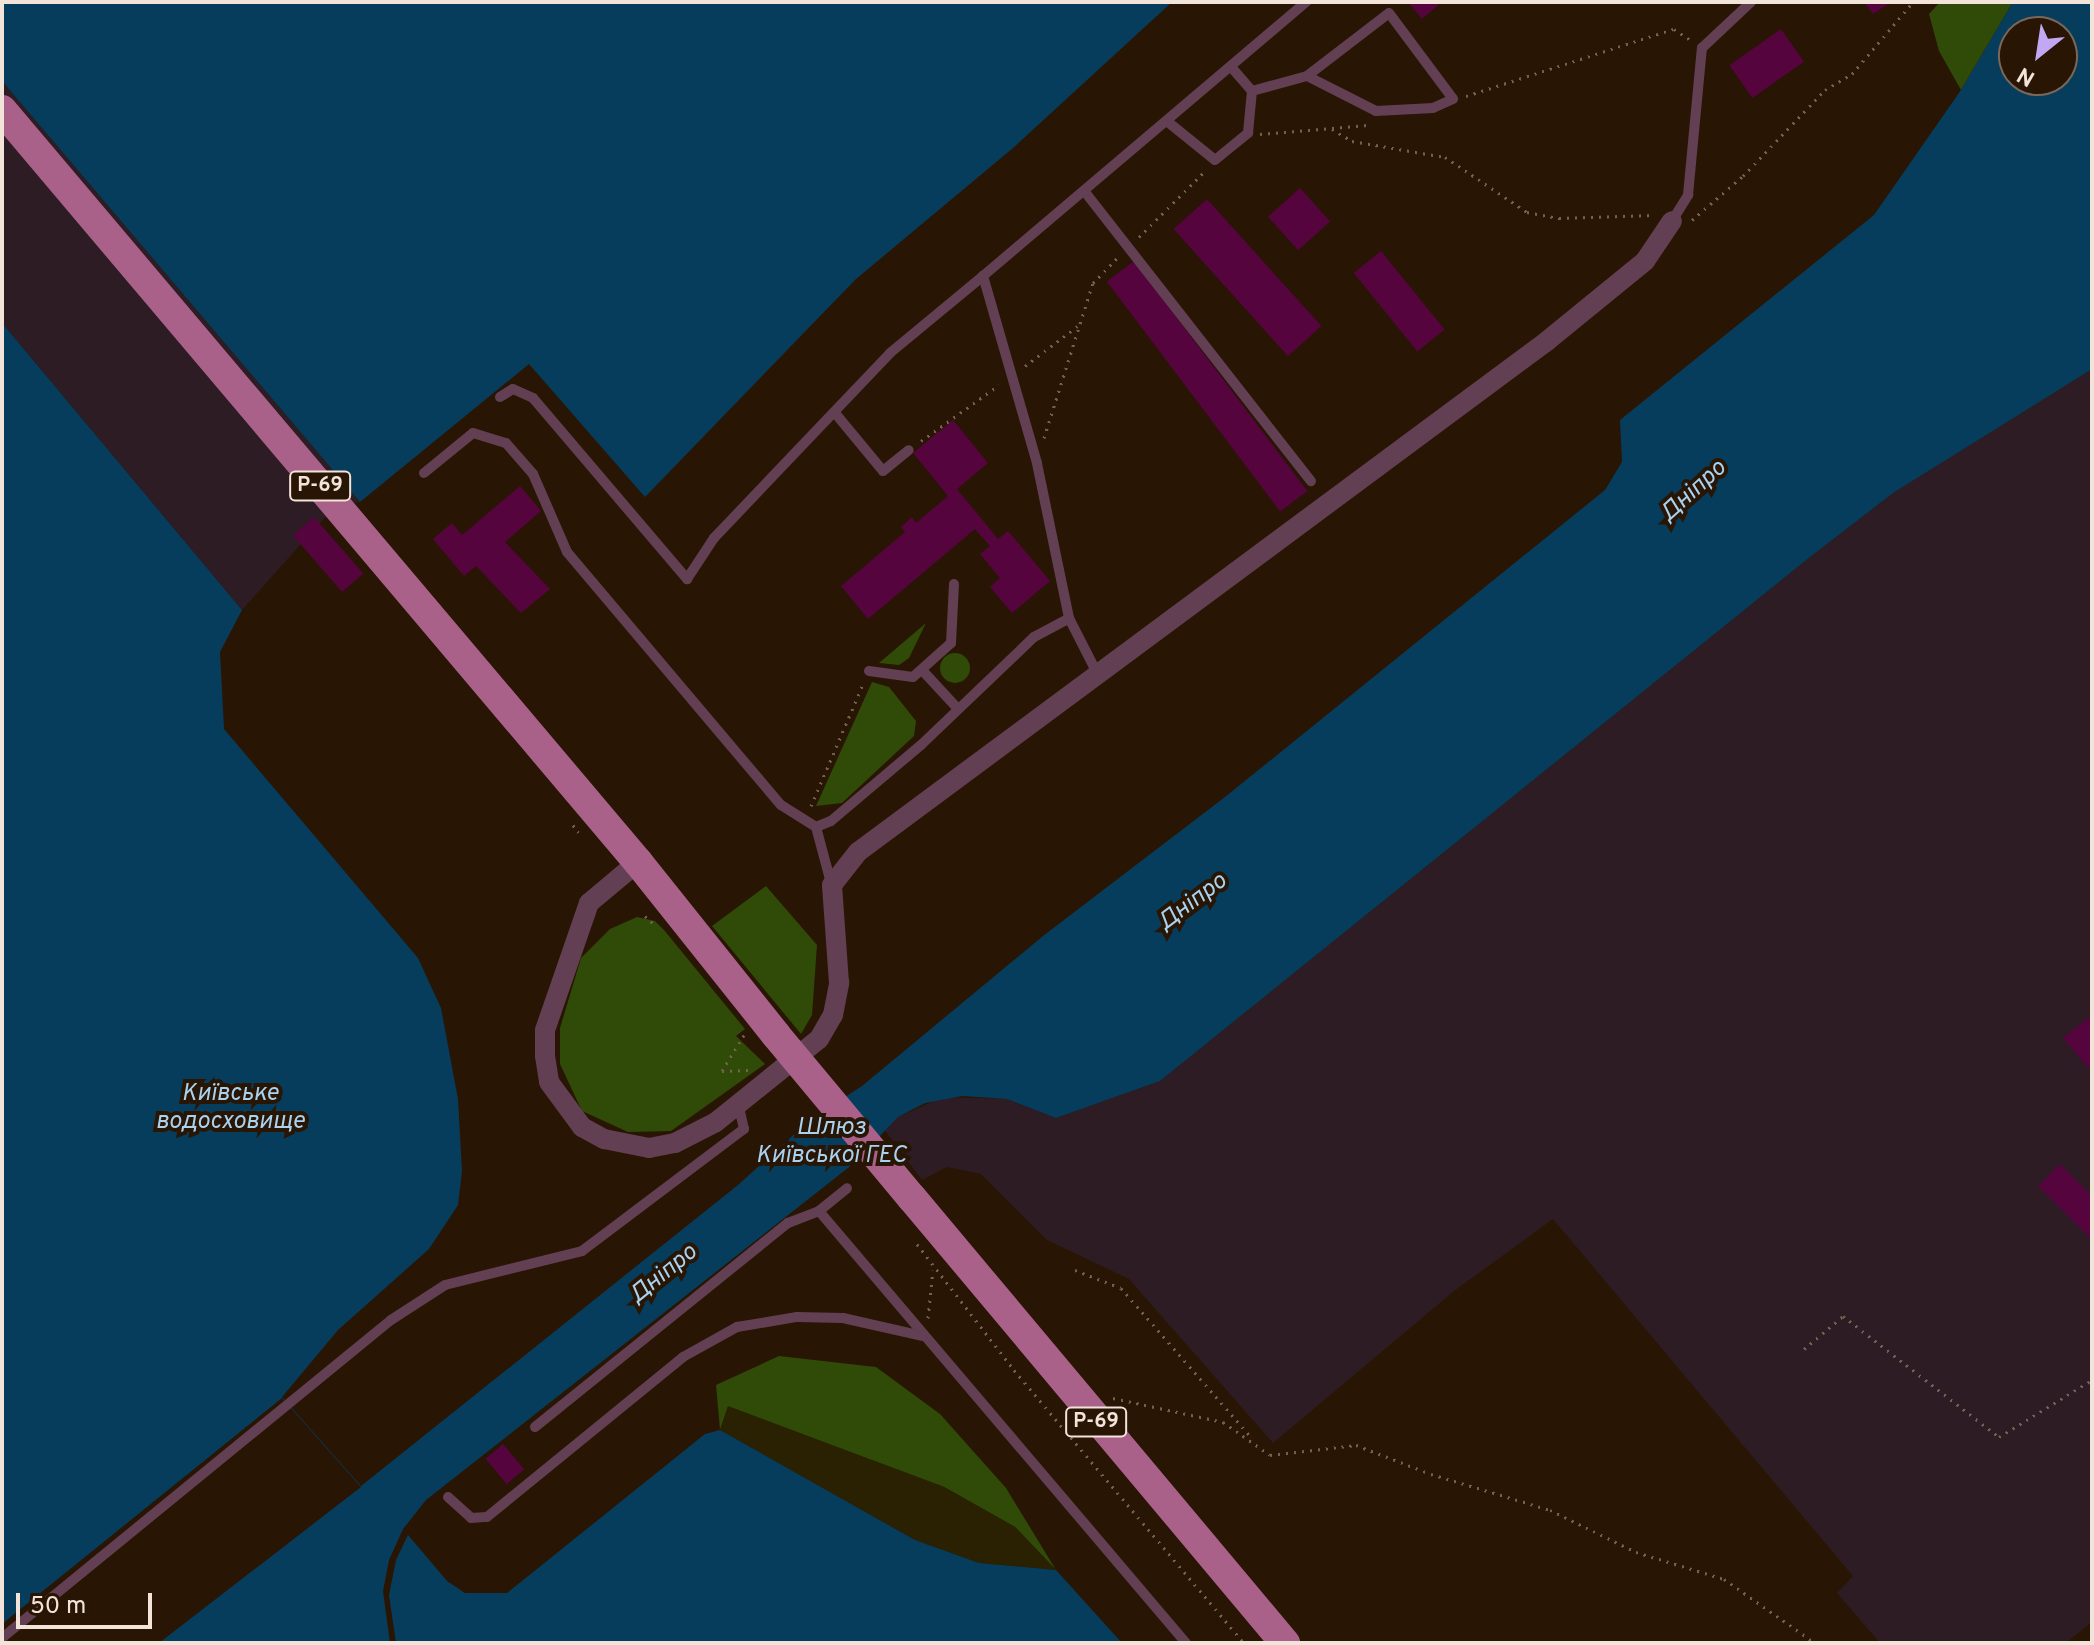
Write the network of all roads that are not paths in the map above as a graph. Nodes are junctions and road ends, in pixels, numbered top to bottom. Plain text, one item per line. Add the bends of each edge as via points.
1 (1306, 2) edge
2 (1751, 2) edge
3 (1231, 67) junction
4 (1307, 76) junction
5 (1252, 91) junction
6 (2, 110) edge
7 (1168, 122) junction
8 (1085, 192) junction
9 (1672, 221) joint
10 (983, 276) junction
11 (500, 397) dead end
12 (835, 413) junction
13 (909, 450) road end
14 (424, 473) dead end
15 (1311, 481) dead end
16 (954, 584) dead end
17 (1069, 618) junction
18 (922, 670) junction
19 (869, 671) road end
20 (1096, 671) junction
21 (958, 709) junction
22 (816, 827) junction
23 (638, 862) junction
24 (832, 885) junction
25 (738, 1104) junction
26 (847, 1188) dead end
27 (819, 1211) junction
28 (922, 1336) junction
29 (535, 1427) dead end
30 (448, 1497) dead end
31 (2, 1638) edge
32 (1186, 1643) edge
33 (1285, 1643) edge

1 - 3 lane
2 - 9 lane via 1702,48 1688,195
3 - 5 lane
3 - 7 lane
4 - 4 lane via 1389,13 1453,99 1433,108 1376,111
4 - 5 lane
5 - 7 lane via 1248,133 1215,160
6 - 23 main road, Р-69
7 - 8 lane
8 - 10 lane
8 - 15 lane
9 - 20 street via 1645,261 1547,341
10 - 12 lane via 921,323
10 - 17 lane via 1037,463
11 - 12 lane via 513,389 533,398 687,579 714,538
12 - 13 lane via 883,471
14 - 22 lane via 473,433 506,443 533,474 567,552 781,805
16 - 18 lane via 951,643
17 - 20 lane
17 - 21 lane via 1034,637
18 - 19 lane via 913,677
18 - 21 lane
20 - 24 street via 858,852
21 - 22 lane via 831,821
22 - 24 lane
23 - 25 street via 589,903 571,946 545,1030 549,1082 582,1127 627,1146 675,1143
23 - 33 main road, Р-69, bridge via 1076,1398
24 - 25 street via 839,983 833,1015 819,1039
25 - 31 lane via 744,1129 582,1251 445,1285 391,1320
26 - 27 lane
27 - 28 lane
27 - 29 lane via 788,1223
28 - 30 lane via 843,1318 797,1317 737,1327 683,1357 487,1517 471,1518
28 - 32 lane

